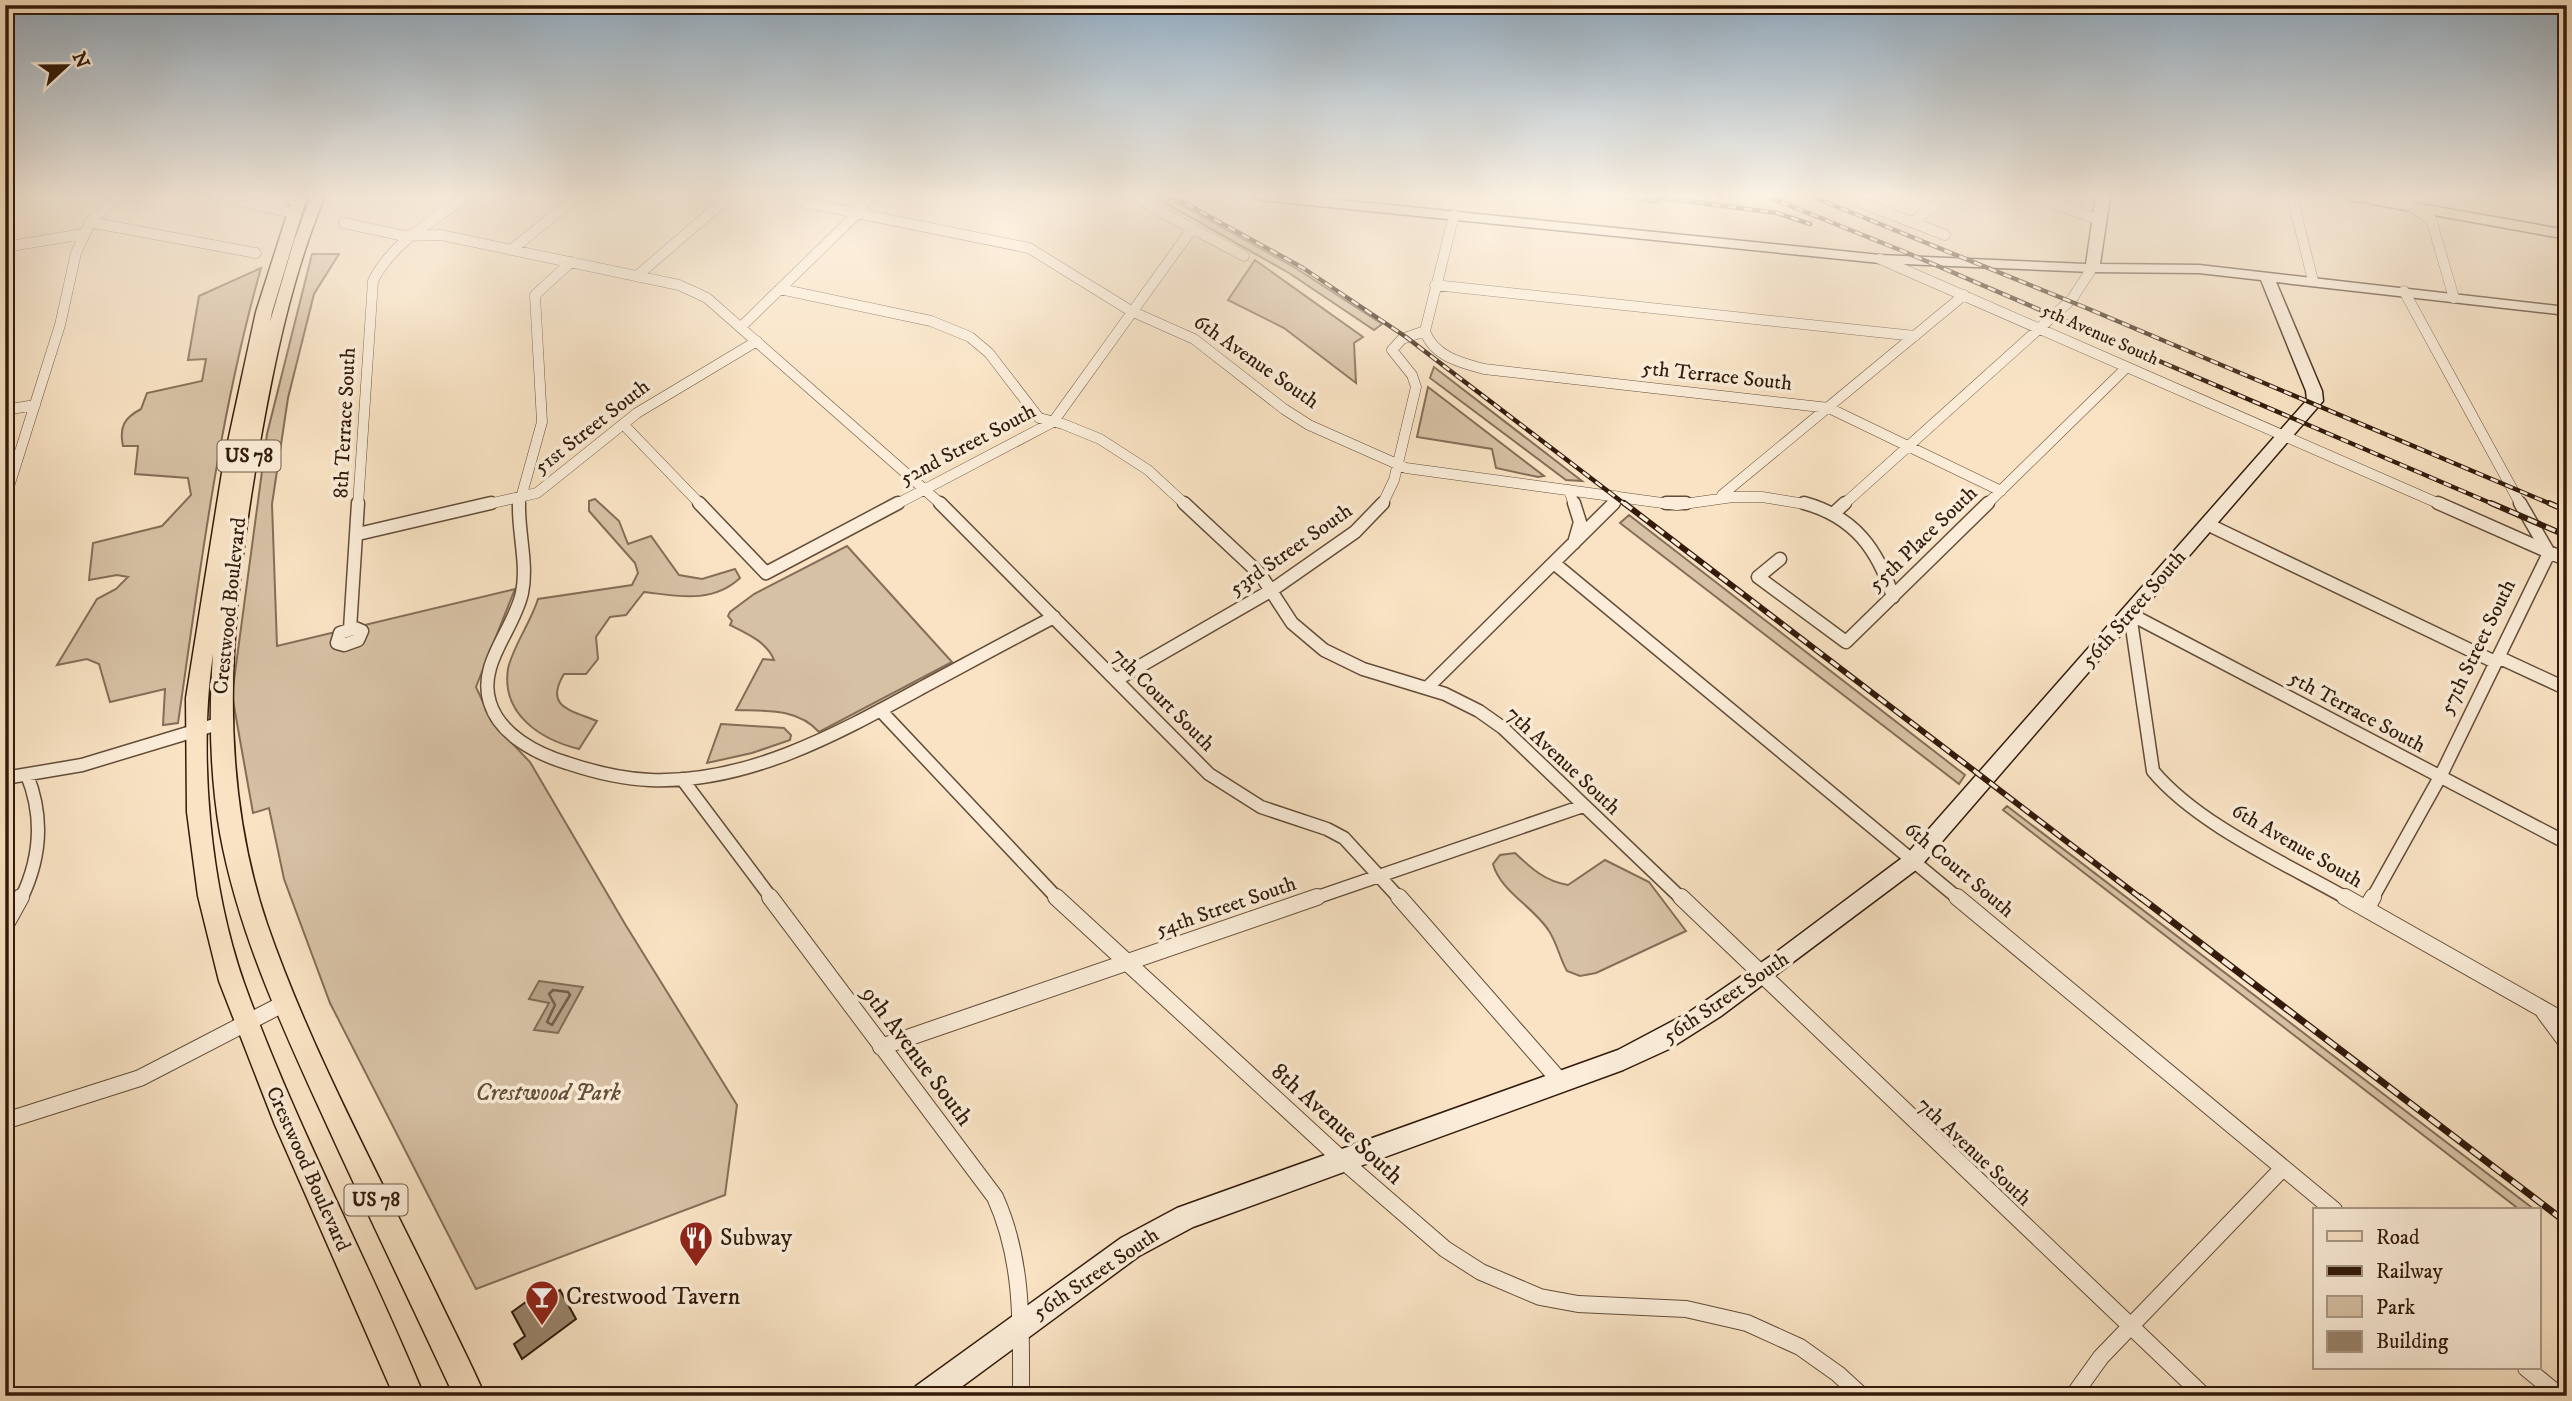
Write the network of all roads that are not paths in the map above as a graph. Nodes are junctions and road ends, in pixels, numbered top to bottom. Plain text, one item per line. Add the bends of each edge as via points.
1 (74, 261) edge
2 (279, 261) edge
3 (295, 261) edge
4 (384, 261) edge
5 (568, 261) edge
6 (654, 261) edge
7 (808, 261) edge
8 (1051, 261) edge
9 (1168, 261) edge
10 (1442, 261) edge
11 (1886, 261) edge
12 (1936, 261) edge
13 (2093, 261) edge
14 (2309, 261) edge
15 (2443, 261) edge
16 (571, 262) junction
17 (2092, 268) junction
18 (637, 276) junction
19 (2266, 276) junction
20 (2314, 281) junction
21 (1436, 285) junction
22 (779, 289) junction
23 (2404, 291) junction
24 (1964, 295) junction
25 (2454, 298) junction
26 (2567, 310) edge
27 (1131, 311) junction
28 (741, 327) junction
29 (2039, 329) junction
30 (1425, 331) junction
31 (1915, 336) junction
32 (757, 341) junction
33 (2126, 368) junction
34 (35, 405) junction
35 (1829, 408) junction
36 (5, 410) edge
37 (1053, 422) junction
38 (623, 424) junction
39 (2291, 428) junction
40 (1909, 445) junction
41 (1398, 466) junction
42 (926, 489) junction
43 (1569, 490) junction
44 (2001, 491) junction
45 (1615, 496) junction
46 (1721, 496) junction
47 (5, 499) edge
48 (519, 499) junction
49 (1833, 514) junction
50 (2207, 524) junction
51 (358, 534) junction
52 (1573, 545) junction
53 (2549, 553) junction
54 (1780, 559) dead end
55 (2567, 560) edge
56 (1555, 564) junction
57 (1272, 590) junction
58 (1894, 597) junction
59 (2130, 614) junction
60 (1054, 617) junction
61 (350, 629) dead end
62 (2496, 659) junction
63 (1116, 680) junction
64 (1428, 688) junction
65 (2567, 689) edge
66 (880, 710) junction
67 (221, 723) junction
68 (195, 731) junction
69 (27, 775) junction
70 (2440, 777) junction
71 (5, 778) edge
72 (682, 779) junction
73 (1583, 806) junction
74 (2567, 843) edge
75 (1913, 861) junction
76 (1381, 876) junction
77 (2366, 909) junction
78 (5, 926) edge
79 (1126, 963) junction
80 (1761, 976) junction
81 (283, 1004) junction
82 (2542, 1009) junction
83 (246, 1023) junction
84 (2567, 1023) edge
85 (2567, 1043) edge
86 (881, 1047) junction
87 (1561, 1082) junction
88 (5, 1121) edge
89 (1341, 1159) junction
90 (2283, 1168) junction
91 (2332, 1208) edge
92 (1020, 1325) junction
93 (2131, 1326) junction
94 (2528, 1370) edge
95 (409, 1396) edge
96 (470, 1396) edge
97 (926, 1396) edge
98 (1021, 1396) edge
99 (1862, 1396) edge
100 (2073, 1396) edge
101 (2204, 1396) edge
102 (2560, 1396) edge

1 - 34 street
2 - 68 main road, Crestwood Boulevard / US 78 via 233,460 200,665
3 - 67 main road, Crestwood Boulevard / US 78 via 253,434 224,626
4 - 51 street, 8th Terrace South via 373,281
5 - 16 street
6 - 18 street
7 - 22 street
8 - 27 street, 6th Avenue South
9 - 27 street, 52nd Street South
10 - 21 street
11 - 24 street, 5th Avenue South
12 - 17 street
13 - 17 street
14 - 20 street
15 - 25 street
16 - 18 street
16 - 48 street via 535,295 542,422
17 - 19 street via 2175,268
17 - 29 street via 2072,299
18 - 28 street via 694,290
19 - 20 street
19 - 39 street via 2315,396
20 - 23 street
21 - 30 street
21 - 31 street
22 - 28 street
22 - 37 street, 7th Avenue South via 953,328 989,354 1036,416
23 - 25 street
23 - 53 street
24 - 29 street, 5th Avenue South
24 - 31 street
25 - 26 street
27 - 37 street, 52nd Street South
27 - 41 street, 6th Avenue South via 1194,339 1309,425
28 - 32 street, 7th Court South
29 - 33 street, 5th Avenue South
29 - 40 street
30 - 35 street, 5th Terrace South via 1429,343 1441,352 1485,369
30 - 41 street, 53rd Street South via 1396,342 1392,350 1416,383
31 - 35 street
32 - 38 street, 51st Street South via 671,390
32 - 42 street, 7th Court South
33 - 39 street, 5th Avenue South
33 - 44 street, 55th Place South
34 - 36 street
34 - 47 street
35 - 40 street, 5th Terrace South
35 - 46 street
37 - 42 street, 52nd Street South
37 - 57 street, 7th Avenue South via 1100,439 1137,461
38 - 42 street, 52nd Street South via 765,573
38 - 48 street, 51st Street South via 545,487
39 - 50 street, 56th Street South
39 - 53 street, 5th Avenue South
40 - 44 street, 5th Terrace South
40 - 49 street
41 - 43 street, 6th Avenue South
41 - 57 street, 53rd Street South via 1381,506 1355,532
42 - 60 street, 7th Court South
43 - 45 street, 6th Avenue South
43 - 52 street via 1580,522
44 - 58 street, 55th Place South
45 - 46 street, 6th Avenue South via 1677,505
45 - 52 street via 1613,507
46 - 49 street, 6th Avenue South via 1787,498
48 - 51 street, 51st Street South
48 - 72 street via 523,584 489,675 493,712 519,740 569,765 632,778
49 - 58 street, 6th Avenue South via 1863,536 1881,562
50 - 59 street, 56th Street South
50 - 62 street
51 - 61 street, 8th Terrace South
52 - 56 street
53 - 55 street, 5th Avenue South
53 - 62 street, 57th Street South
54 - 58 street, 55th Place South via 1758,577 1846,642
56 - 64 street
56 - 75 street, 6th Court South
57 - 63 street, 53rd Street South
57 - 64 street, 7th Avenue South via 1292,623 1324,650 1363,669
59 - 70 street, 5th Terrace South
59 - 75 street, 56th Street South
59 - 77 street, 6th Avenue South via 2153,771 2204,817
60 - 63 street, 7th Court South
60 - 66 street
62 - 65 street
62 - 70 street, 57th Street South
63 - 76 street, 7th Court South via 1222,784 1264,809 1341,835
64 - 73 street, 7th Avenue South via 1497,723
66 - 72 street via 788,755 735,771
66 - 79 street, 8th Avenue South via 1053,895
67 - 68 street
67 - 81 main road, Crestwood Boulevard / US 78 via 231,832 247,898
68 - 69 street via 100,760
68 - 83 main road, Crestwood Boulevard / US 78 via 207,882 230,981
69 - 71 street
69 - 78 street via 39,811 39,846 29,880
70 - 74 street, 5th Terrace South
70 - 77 street, 57th Street South
72 - 86 street, 9th Avenue South
73 - 76 street, 54th Street South
73 - 80 street, 7th Avenue South
75 - 80 street, 56th Street South
75 - 90 street, 6th Court South
76 - 79 street, 54th Street South
76 - 87 street, 7th Court South
77 - 82 street, 6th Avenue South
79 - 86 street, 54th Street South
79 - 89 street, 8th Avenue South
80 - 87 street, 56th Street South via 1678,1033
80 - 93 street, 7th Avenue South
81 - 83 street
81 - 96 main road, Crestwood Boulevard / US 78
82 - 84 street, 6th Avenue South
82 - 85 street
83 - 88 street via 140,1078
83 - 95 main road, Crestwood Boulevard / US 78
86 - 92 street, 9th Avenue South via 1003,1212 1017,1259
87 - 89 street, 56th Street South
89 - 92 street, 56th Street South via 1157,1231
89 - 99 street, 8th Avenue South via 1445,1250 1520,1291 1569,1303 1686,1309 1747,1323 1810,1353
90 - 91 street, 6th Court South
90 - 93 street
92 - 97 street, 56th Street South
92 - 98 street, 9th Avenue South
93 - 100 street
93 - 101 street, 7th Avenue South
94 - 102 street

